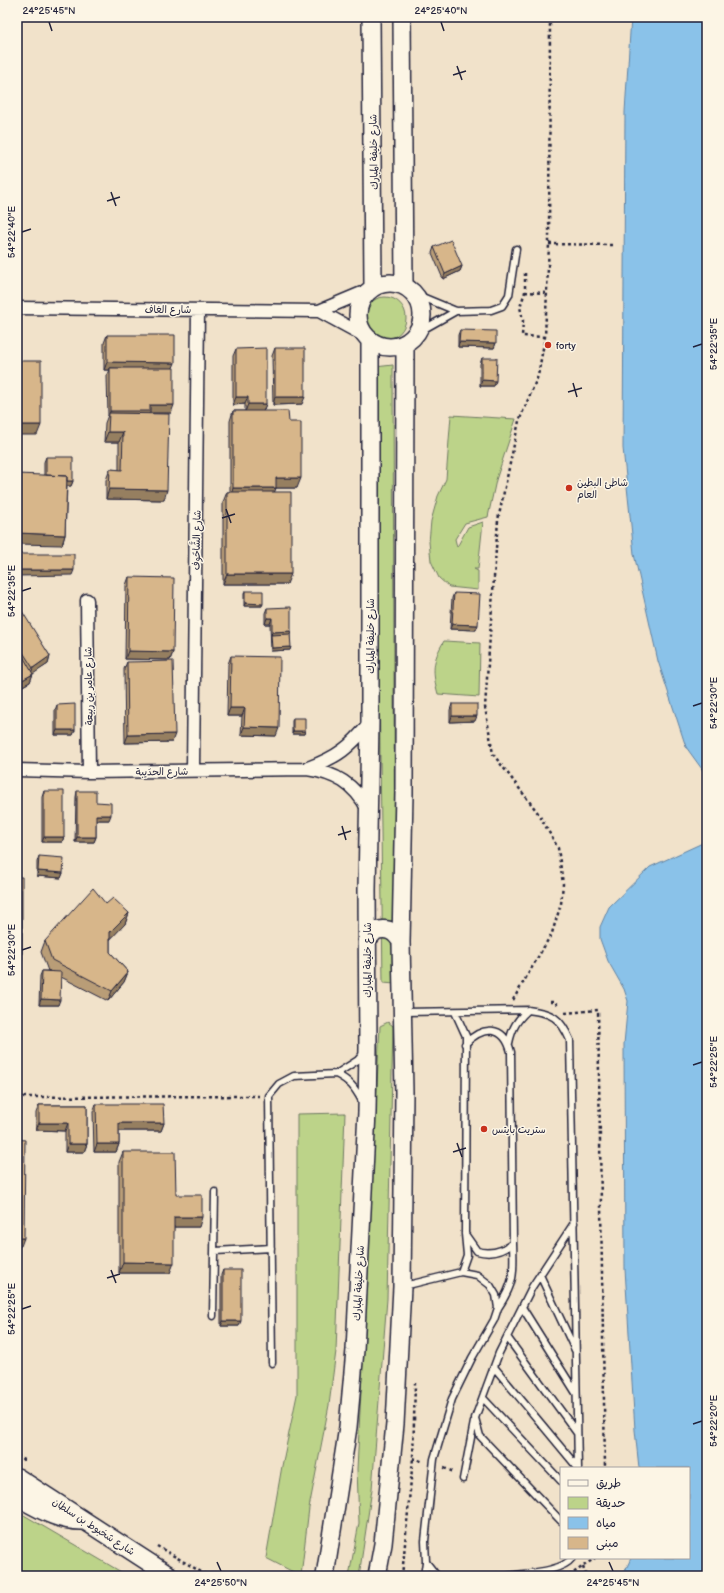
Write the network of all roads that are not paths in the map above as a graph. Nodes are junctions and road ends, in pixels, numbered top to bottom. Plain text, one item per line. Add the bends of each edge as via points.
1 (371, 17) edge
2 (402, 17) edge
3 (516, 249) dead end
4 (371, 289) junction
5 (409, 290) junction
6 (17, 308) edge
7 (198, 310) junction
8 (319, 311) junction
9 (456, 311) junction
10 (411, 338) junction
11 (367, 339) junction
12 (86, 600) dead end
13 (370, 723) junction
14 (307, 769) junction
15 (17, 770) edge
16 (193, 770) junction
17 (89, 772) junction
18 (368, 810) junction
19 (367, 940) junction
20 (401, 942) junction
21 (528, 1010) junction
22 (401, 1012) junction
23 (455, 1012) junction
24 (509, 1043) junction
25 (465, 1044) junction
26 (368, 1048) junction
27 (336, 1074) junction
28 (367, 1112) junction
29 (215, 1192) dead end
30 (574, 1222) junction
31 (465, 1234) junction
32 (512, 1243) junction
33 (271, 1248) junction
34 (214, 1251) junction
35 (461, 1272) junction
36 (540, 1275) junction
37 (402, 1287) junction
38 (522, 1307) junction
39 (498, 1308) junction
40 (213, 1316) dead end
41 (507, 1337) junction
42 (576, 1353) junction
43 (272, 1363) dead end
44 (494, 1368) junction
45 (577, 1394) junction
46 (483, 1398) junction
47 (475, 1418) junction
48 (578, 1433) junction
49 (577, 1467) edge
50 (578, 1467) edge
51 (17, 1477) edge
52 (463, 1479) dead end
53 (560, 1480) edge
54 (17, 1497) edge
55 (560, 1520) edge
56 (86, 1521) junction
57 (383, 1544) junction
58 (571, 1559) edge
59 (426, 1562) junction
60 (323, 1573) edge
61 (170, 1576) edge
62 (377, 1576) edge
63 (387, 1576) edge
64 (424, 1576) edge
65 (437, 1576) edge
66 (510, 1576) edge

1 - 4 street, شارع خليفة المبارك
2 - 5 street
3 - 9 lane via 509,295 502,306 491,310
4 - 5 street via 387,283
4 - 8 street, شارع الغاف
4 - 11 street via 362,298 357,312 359,327
5 - 9 lane
5 - 10 street via 420,303 422,313 421,323
6 - 7 street, شارع الغاف
7 - 8 street, شارع الغاف
7 - 16 street, شارع الشَّاحُوف
8 - 11 street, شارع الغاف
9 - 10 lane
10 - 11 street via 392,348 382,347
10 - 20 street
11 - 13 street, شارع خليفة المبارك
12 - 17 street, شارع عامر بن ربيعة
13 - 14 street, شارع الحدَيبة via 353,744 338,755
13 - 18 street, شارع خليفة المبارك
14 - 16 street, شارع الحدَيبة
14 - 18 street, شارع الحدَيبة via 324,771 342,780 362,799
15 - 17 street, شارع الحدَيبة
16 - 17 street, شارع الحدَيبة
18 - 19 street, شارع خليفة المبارك
19 - 20 street via 375,931 382,929 394,932
19 - 26 street, شارع خليفة المبارك
20 - 22 street
21 - 23 lane
21 - 24 lane via 512,1029
21 - 30 lane via 546,1012 557,1018 570,1040
22 - 23 lane
22 - 37 street via 404,1107
23 - 25 lane via 466,1036
24 - 25 lane via 502,1034 487,1030 474,1035
24 - 32 lane
25 - 31 lane
26 - 27 lane via 358,1060
26 - 28 street, شارع خليفة المبارك
27 - 28 lane via 348,1080 356,1089
27 - 33 lane via 294,1076 279,1084 269,1096
28 - 60 street, شارع خليفة المبارك via 355,1350 348,1427
29 - 34 lane
30 - 36 lane
30 - 42 lane
31 - 32 lane via 477,1251 483,1253 498,1252
31 - 35 lane via 467,1255
32 - 39 lane via 514,1273 509,1292
33 - 34 lane
33 - 43 lane
34 - 40 lane
35 - 37 lane
35 - 39 lane via 477,1275 490,1285 496,1295
36 - 38 lane
36 - 42 lane
37 - 57 street via 395,1424
38 - 41 lane
38 - 45 lane
39 - 59 lane via 452,1400 434,1459 426,1534
41 - 44 lane
41 - 48 lane
42 - 45 lane
44 - 46 lane
44 - 49 lane
45 - 48 lane
46 - 47 lane
46 - 53 lane
47 - 52 lane
47 - 55 lane via 480,1436
48 - 50 lane
51 - 56 street, شارع شخبوط بن سلطان
54 - 56 street via 61,1519
56 - 61 street, شارع شخبوط بن سلطان
57 - 62 street
57 - 63 street
58 - 66 lane via 568,1564 548,1570
59 - 64 lane
59 - 65 lane

